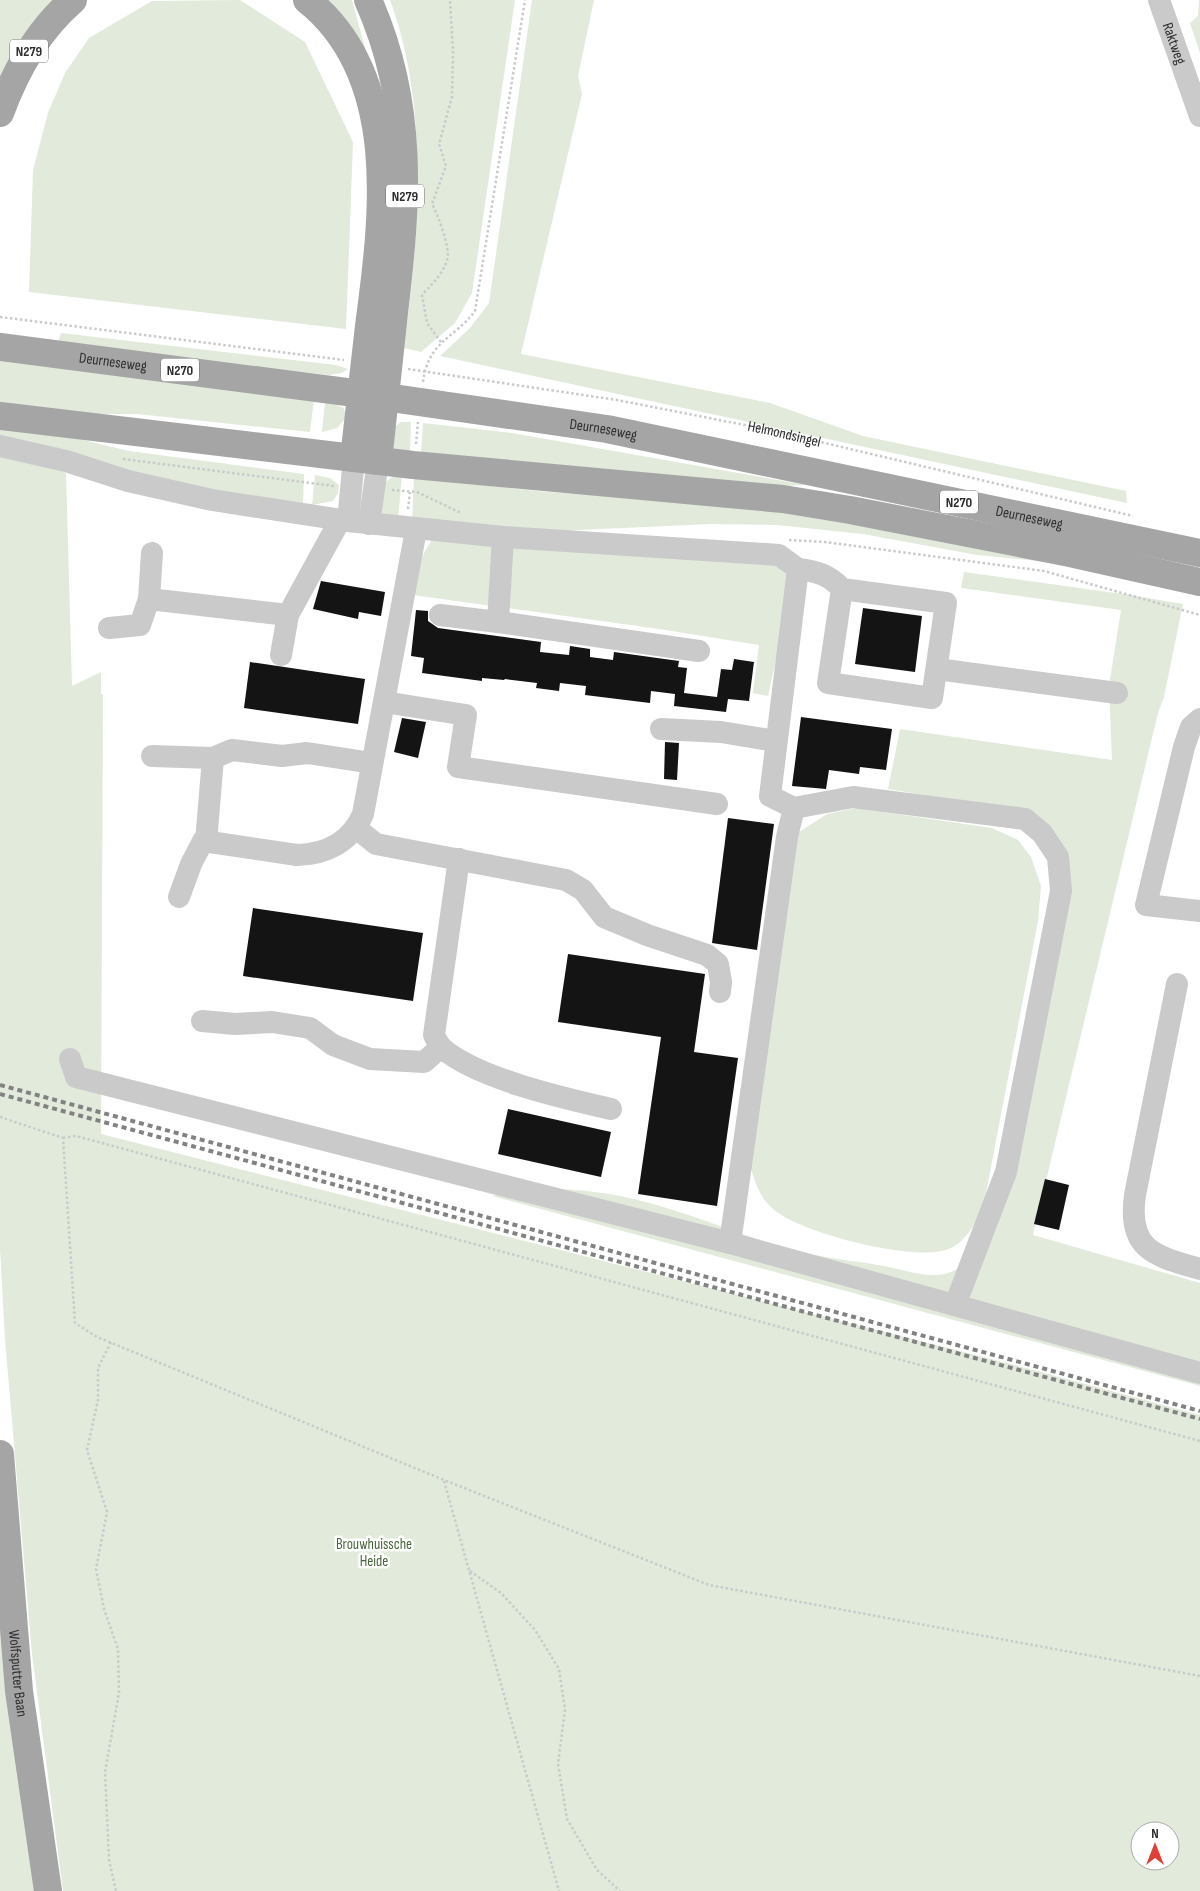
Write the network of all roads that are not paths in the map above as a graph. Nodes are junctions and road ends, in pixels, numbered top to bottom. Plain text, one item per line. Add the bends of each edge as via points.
1 (74, 0) edge
2 (306, 0) edge
3 (368, 0) edge
4 (1159, 0) edge
5 (0, 113) edge
6 (1200, 116) edge
7 (0, 347) edge
8 (376, 365) junction
9 (373, 396) junction
10 (0, 416) edge
11 (0, 446) edge
12 (366, 459) junction
13 (352, 522) junction
14 (416, 530) junction
15 (504, 537) junction
16 (152, 553) dead end
17 (1200, 553) edge
18 (798, 569) junction
19 (1200, 582) edge
20 (842, 589) junction
21 (149, 599) junction
22 (288, 615) junction
23 (440, 615) dead end
24 (498, 622) junction
25 (109, 628) dead end
26 (699, 651) dead end
27 (281, 654) dead end
28 (937, 669) junction
29 (1117, 693) dead end
30 (384, 702) junction
31 (1200, 719) edge
32 (661, 730) dead end
33 (776, 741) junction
34 (152, 756) dead end
35 (213, 758) junction
36 (372, 763) junction
37 (717, 804) dead end
38 (794, 808) junction
39 (356, 828) junction
40 (206, 842) junction
41 (459, 859) junction
42 (179, 897) dead end
43 (1200, 912) edge
44 (1177, 984) dead end
45 (720, 992) dead end
46 (202, 1021) dead end
47 (441, 1047) junction
48 (70, 1059) dead end
49 (611, 1110) dead end
50 (730, 1243) junction
51 (1200, 1269) edge
52 (955, 1305) junction
53 (1200, 1373) edge
54 (0, 1454) edge
55 (48, 1891) edge

1 - 5 main road, N279 via 48,24 34,43
2 - 8 main road, N279 via 338,31 355,59 374,125 381,172 382,210
3 - 8 main road, N279 via 390,61 404,142 405,216
4 - 6 street, Raktweg
7 - 9 main road, Deurneseweg / N270
8 - 9 main road, N279
9 - 12 main road
9 - 17 main road, Deurneseweg / N270 via 607,430
10 - 12 main road, Deurneseweg / N270
11 - 13 street via 66,460 128,480 212,500
12 - 13 street
12 - 19 main road, Deurneseweg / N270 via 412,478 783,499 1070,553
13 - 14 street
13 - 22 street
14 - 15 street
14 - 30 street
15 - 18 street via 779,555
15 - 24 street
16 - 21 street
18 - 20 street via 833,578
18 - 33 street
20 - 28 street via 946,603
20 - 28 street via 828,683 932,698
21 - 22 street
21 - 25 street via 140,625
22 - 27 street
23 - 24 street
24 - 26 street
28 - 29 street
30 - 36 street
30 - 37 street via 466,714 458,767
31 - 43 street via 1191,727 1184,747 1146,905
32 - 33 street via 721,732
33 - 38 street via 770,796
34 - 35 street
35 - 36 street via 232,750 282,756 307,753
35 - 40 street
36 - 39 street via 363,814
38 - 50 street via 787,837
38 - 52 street via 853,798 1025,819 1042,833 1058,858 1061,891 1006,1172
39 - 40 street via 320,854 297,855
39 - 41 street via 376,844
40 - 42 street via 203,841 191,864
41 - 45 street via 566,880 583,890 604,917 647,936 707,955 718,964
41 - 47 street via 434,1034
44 - 51 street via 1135,1195 1133,1224 1136,1234 1154,1253
46 - 47 street via 235,1024 272,1022 310,1028 333,1045 370,1059 424,1062
47 - 49 street via 472,1066 542,1092
48 - 50 street via 76,1077
50 - 52 street
52 - 53 street
54 - 55 main road, Wolfsputter Baan via 19,1691

